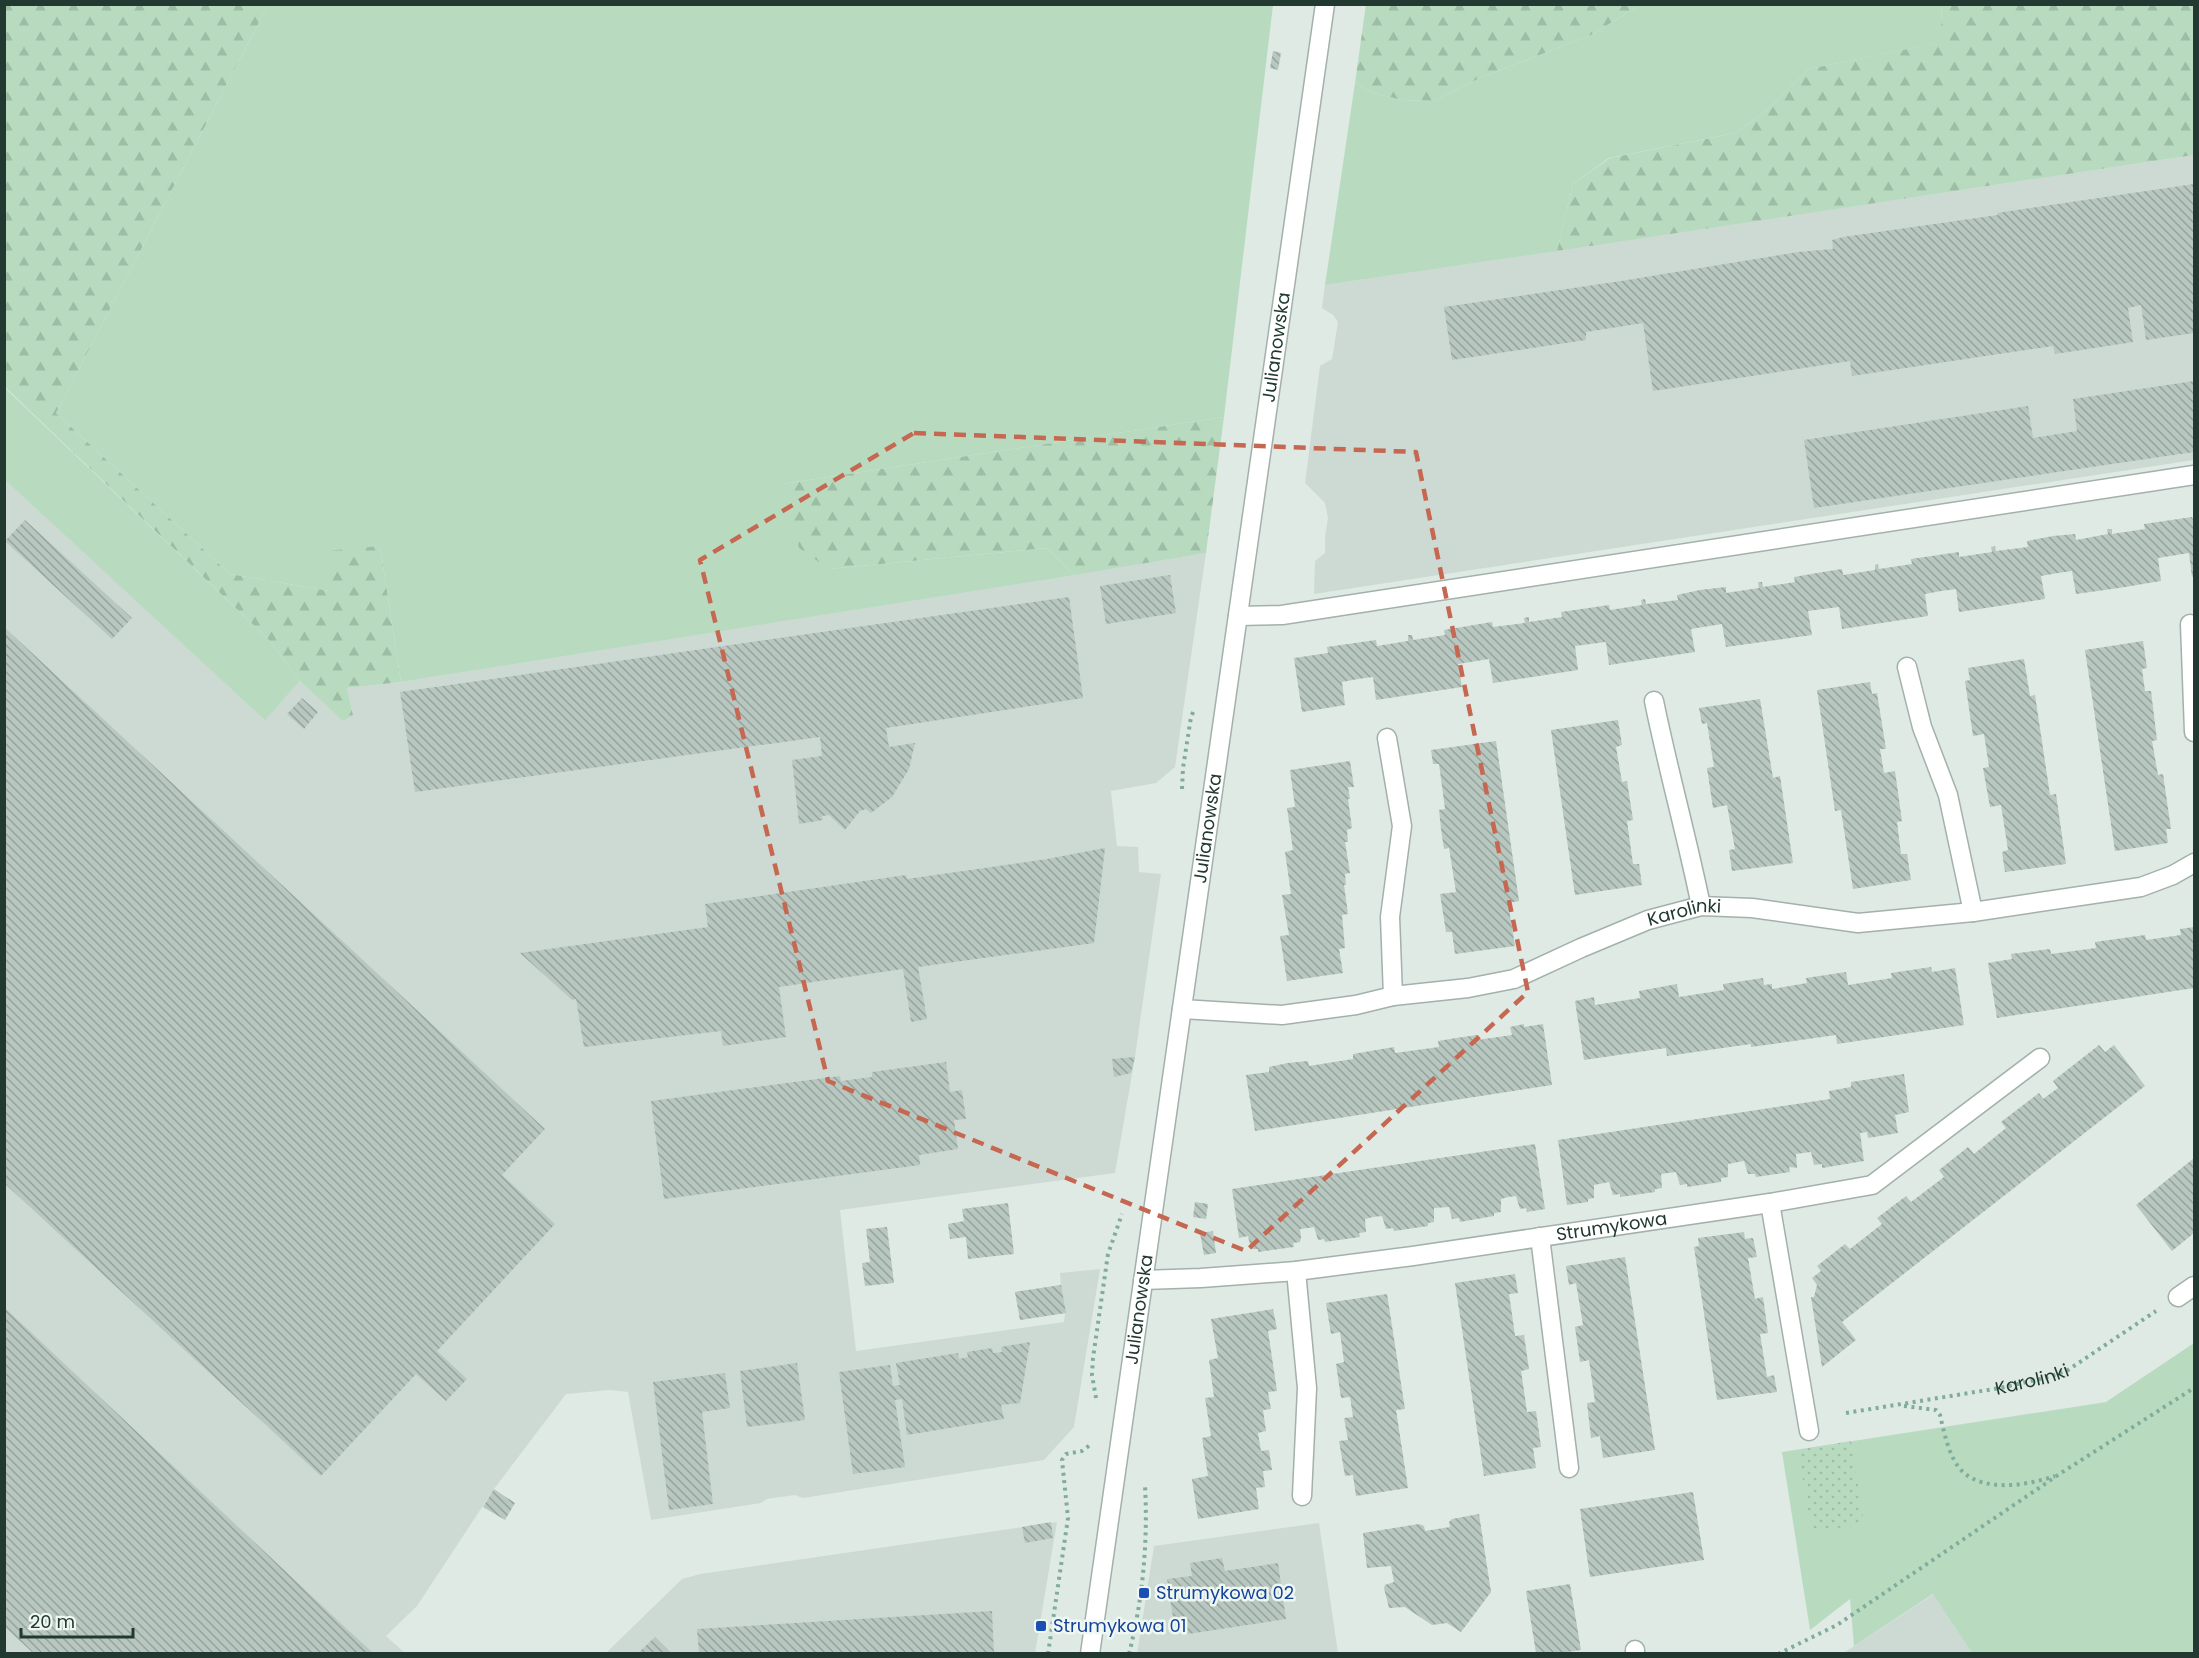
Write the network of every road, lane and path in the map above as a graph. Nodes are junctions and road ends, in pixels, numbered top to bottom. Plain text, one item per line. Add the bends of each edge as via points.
1 (1325, 4) edge
2 (2194, 475) edge
3 (1238, 616) junction
4 (2190, 624) dead end
5 (1907, 667) dead end
6 (1654, 701) dead end
7 (2194, 732) edge
8 (1386, 738) dead end
9 (2194, 863) edge
10 (1701, 906) junction
11 (1973, 912) junction
12 (1393, 996) junction
13 (1182, 1009) junction
14 (2040, 1058) dead end
15 (1770, 1203) junction
16 (1540, 1237) junction
17 (1296, 1271) junction
18 (1143, 1280) junction
19 (2194, 1286) edge
20 (2178, 1297) joint
21 (2194, 1388) edge
22 (1896, 1405) junction
23 (1846, 1413) dead end
24 (1809, 1431) dead end
25 (1062, 1462) dead end
26 (1569, 1468) dead end
27 (2061, 1473) junction
28 (1302, 1496) dead end
29 (1048, 1653) edge
30 (1090, 1653) edge
31 (1778, 1653) edge

1 - 3 street, Julianowska
2 - 3 street via 1282,615
3 - 13 street, Julianowska
4 - 7 street
5 - 11 street via 1922,727 1948,795
6 - 10 street
8 - 12 street via 1402,826 1390,917
9 - 11 street, Karolinki via 2141,887
10 - 11 street, Karolinki via 1752,908 1858,923
10 - 12 street, Karolinki via 1648,920 1514,979
12 - 13 street, Karolinki via 1282,1015
13 - 18 street, Julianowska
14 - 15 street, Strumykowa via 1872,1185
15 - 16 street, Strumykowa
15 - 24 street
16 - 17 street, Strumykowa
16 - 26 street
17 - 18 street, Strumykowa
17 - 28 street via 1307,1388
18 - 30 street, Julianowska
19 - 20 street
20 - 22 path, Karolinki via 2068,1370 2001,1388
21 - 27 path
22 - 23 path, Karolinki
22 - 27 path via 1936,1410 1952,1455 1960,1470 1971,1478 1993,1485 2021,1484
25 - 29 path via 1068,1518
27 - 31 path via 1837,1625

